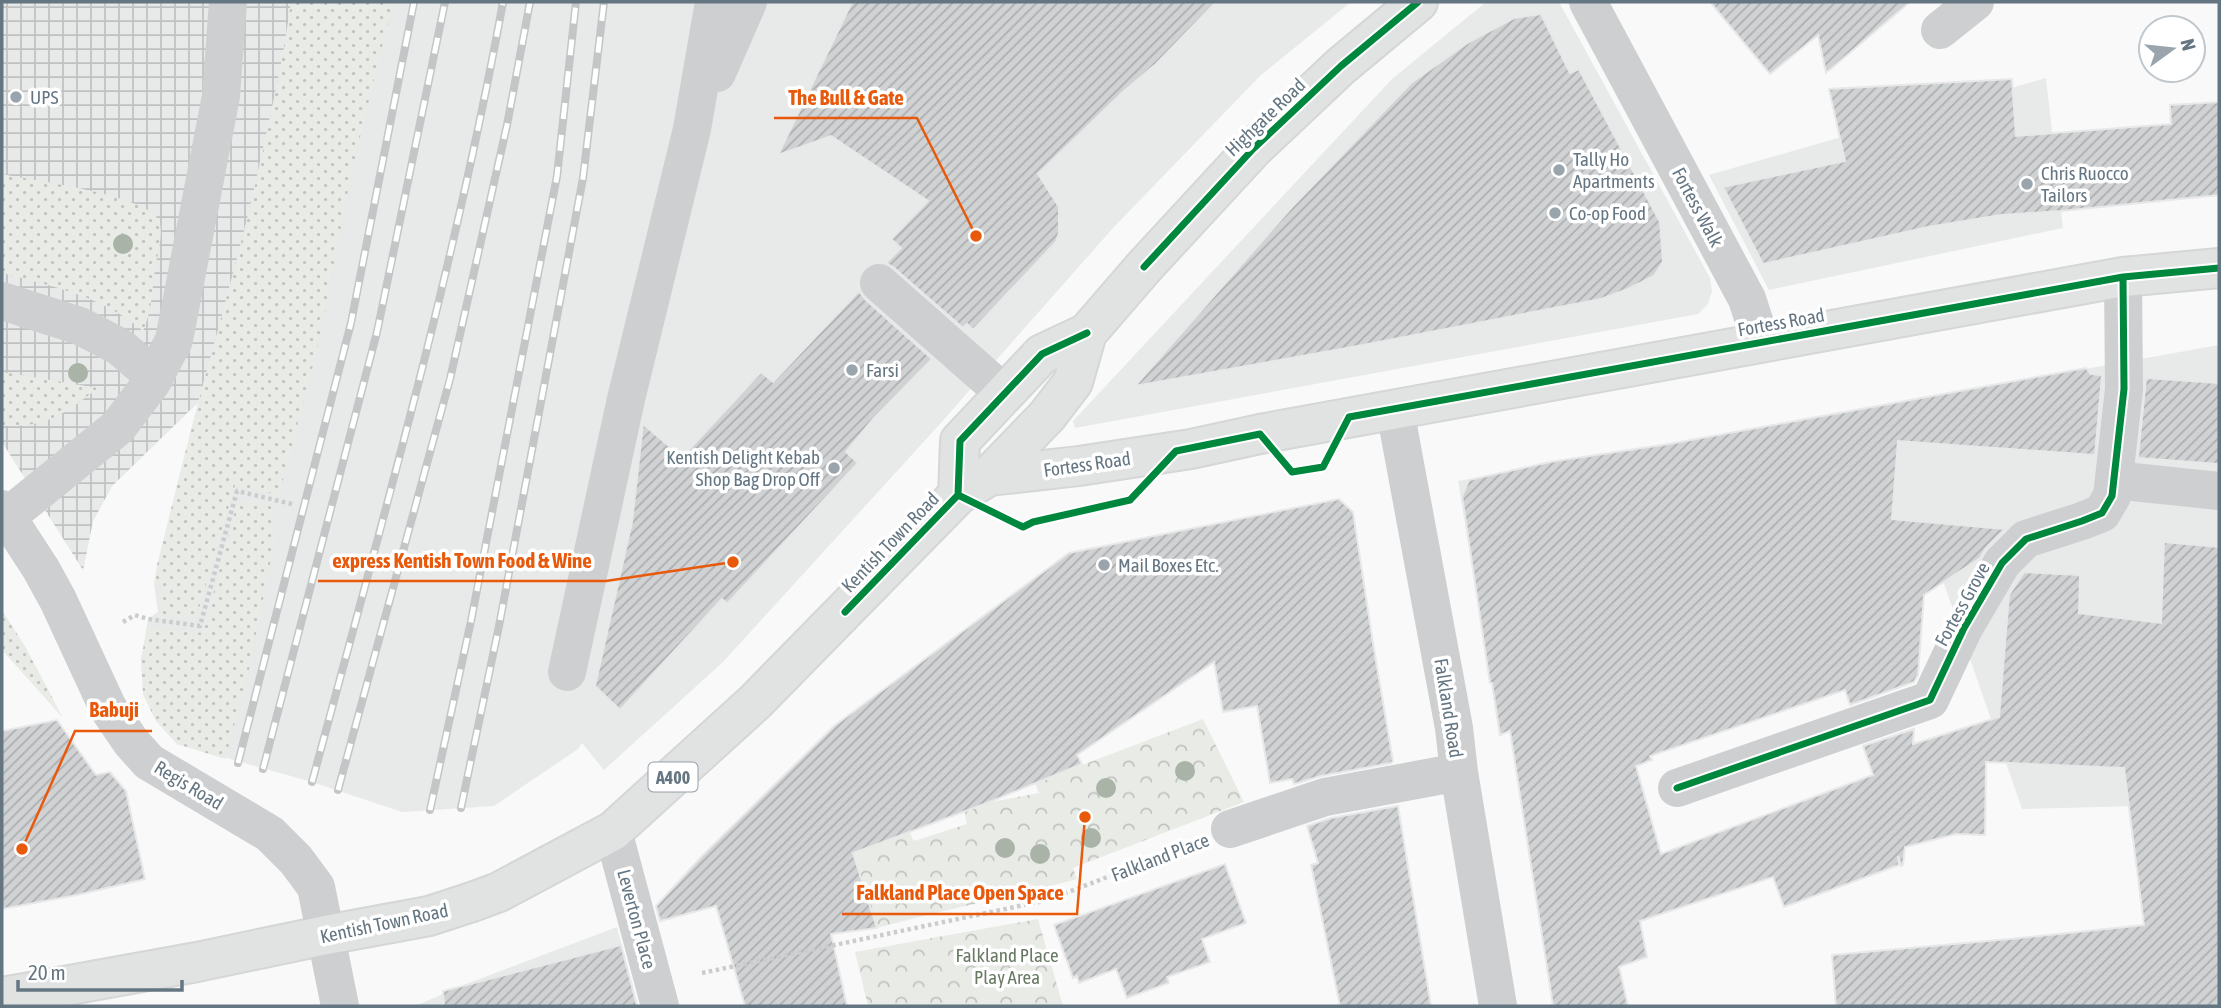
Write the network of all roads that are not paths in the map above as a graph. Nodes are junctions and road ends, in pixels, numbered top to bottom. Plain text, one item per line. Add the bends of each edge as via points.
1 (228, 2) edge
2 (714, 2) edge
3 (748, 2) edge
4 (1418, 2) edge
5 (1588, 2) edge
6 (1975, 2) edge
7 (1940, 30) dead end
8 (692, 129) junction
9 (2219, 268) edge
10 (2123, 277) junction
11 (879, 283) dead end
12 (2, 301) edge
13 (1087, 333) junction
14 (1761, 342) junction
15 (155, 377) junction
16 (1004, 394) junction
17 (1395, 410) junction
18 (2114, 480) junction
19 (973, 485) junction
20 (2219, 491) edge
21 (5, 512) edge
22 (567, 672) dead end
23 (1459, 772) junction
24 (1677, 788) dead end
25 (1230, 829) road end
26 (613, 831) junction
27 (326, 935) junction
28 (658, 996) edge
29 (2, 997) edge
30 (340, 1006) edge
31 (1498, 1006) edge

1 - 15 street via 221,96 174,340
2 - 8 street
3 - 8 street
4 - 13 main road, Highgate Road via 1253,149
5 - 14 street, Fortess Walk via 1747,299
6 - 7 street
8 - 22 street via 626,399
9 - 10 main road, Fortess Road
10 - 14 main road, Fortess Road
10 - 18 street, Fortess Grove via 2124,389
11 - 16 street
12 - 15 street via 80,326 120,347
13 - 16 main road, Highgate Road via 1042,354
13 - 19 main road, Highgate Road via 1073,382 1047,416
14 - 17 main road, Fortess Road
15 - 21 street via 118,427
16 - 19 main road, Highgate Road via 960,441
17 - 19 main road, Fortess Road
17 - 23 street, Falkland Road
18 - 20 street
18 - 24 street, Fortess Grove via 2112,496 2102,513 2026,539 2002,563 1930,700
19 - 26 main road, Kentish Town Road / A400 via 755,702
21 - 27 street, Regis Road, bridge via 58,600 108,708 131,742 149,762 270,834 316,887
23 - 25 street, Falkland Place via 1325,797
23 - 31 street, Falkland Road
26 - 27 main road, Kentish Town Road / A400, bridge via 472,902 429,916
26 - 28 street, Leverton Place
27 - 29 main road, Kentish Town Road, bridge
27 - 30 street, Regis Road, bridge

